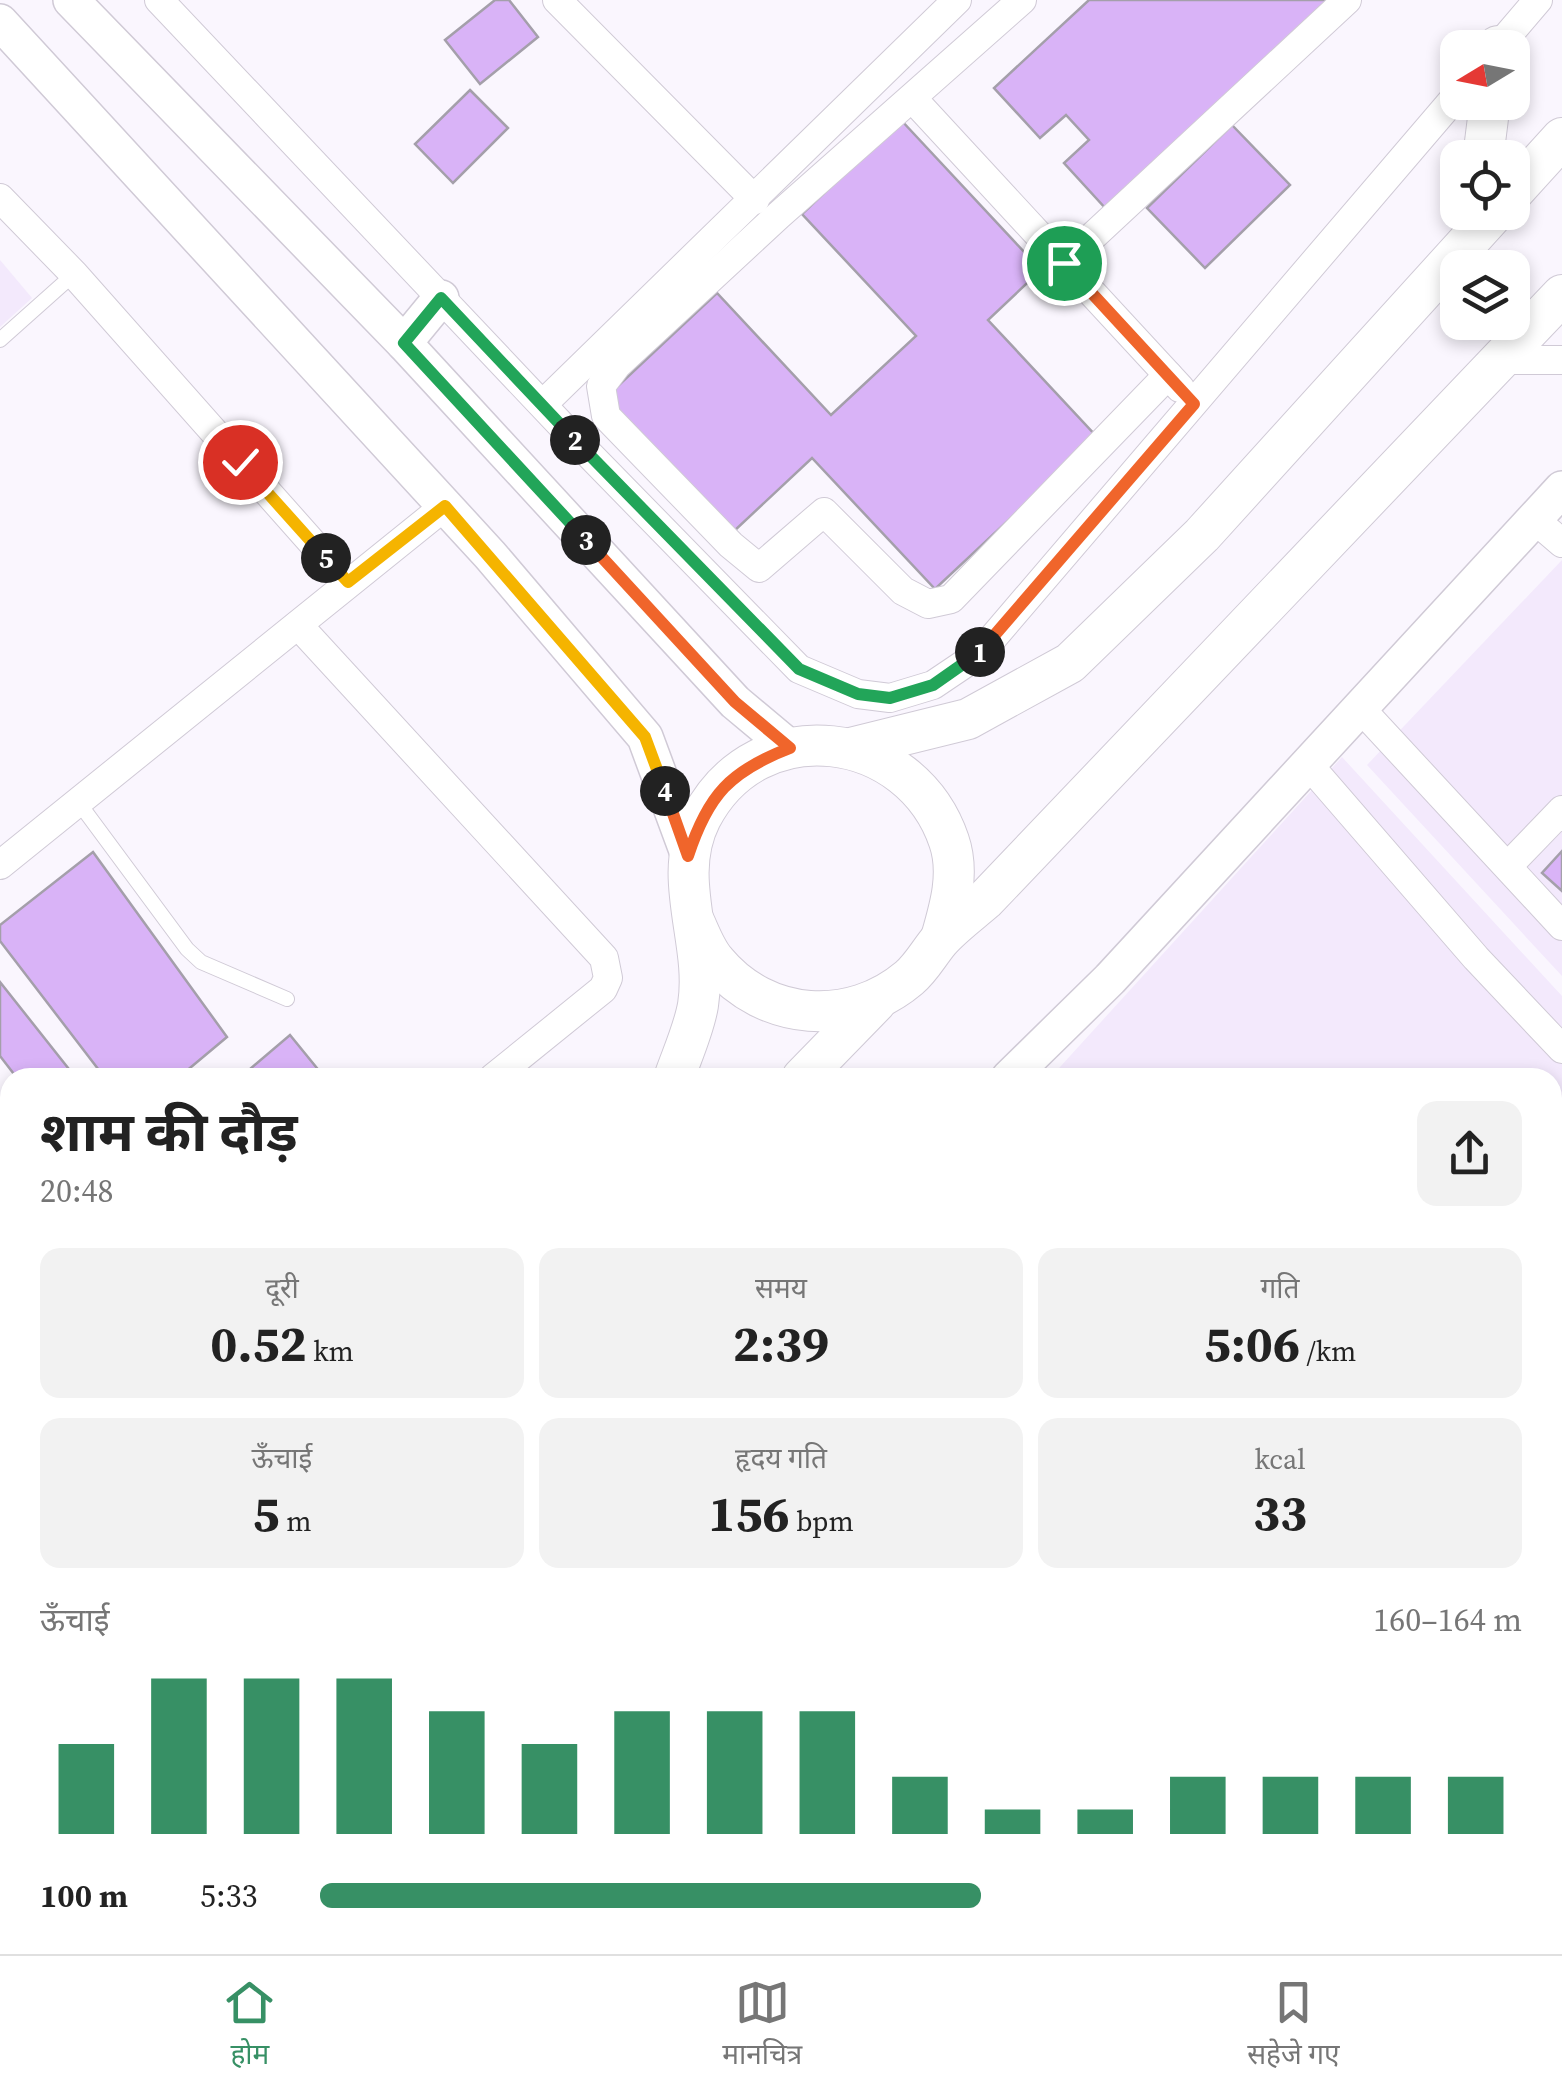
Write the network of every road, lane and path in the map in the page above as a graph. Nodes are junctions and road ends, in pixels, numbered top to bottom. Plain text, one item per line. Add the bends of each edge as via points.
1 (71, 0) edge
2 (159, 0) edge
3 (557, 0) edge
4 (1022, 0) edge
5 (1347, 0) edge
6 (1538, 0) edge
7 (951, 2) edge
8 (0, 22) edge
9 (1512, 30) edge
10 (913, 99) junction
11 (1440, 115) edge
12 (1562, 138) edge
13 (1530, 173) edge
14 (0, 198) edge
15 (755, 200) junction
16 (1473, 230) edge
17 (1064, 263) junction
18 (74, 274) junction
19 (1562, 295) edge
20 (441, 298) junction
21 (0, 340) edge
22 (404, 343) junction
23 (1501, 360) junction
24 (1562, 360) edge
25 (1168, 375) junction
26 (543, 404) junction
27 (1194, 404) junction
28 (1562, 489) edge
29 (445, 506) junction
30 (1534, 519) junction
31 (1562, 544) edge
32 (348, 582) junction
33 (298, 625) junction
34 (1361, 710) junction
35 (790, 748) junction
36 (851, 748) junction
37 (1310, 764) junction
38 (79, 803) junction
39 (1562, 810) edge
40 (688, 856) junction
41 (0, 865) edge
42 (1508, 866) junction
43 (694, 921) junction
44 (1562, 926) edge
45 (941, 938) junction
46 (287, 998) dead end
47 (876, 1002) junction
48 (1562, 1049) edge
49 (505, 1068) edge
50 (677, 1068) edge
51 (812, 1068) edge
52 (1019, 1068) edge

1 - 22 street
2 - 20 street
3 - 15 street
4 - 10 street
5 - 17 street
6 - 9 street
7 - 15 street
8 - 29 street
10 - 17 street
10 - 25 street via 617,365 601,386 606,416 760,568 824,512 903,591 928,604 952,599
11 - 27 street
12 - 13 main road
14 - 18 street
15 - 26 street
16 - 36 main road via 1202,535 1070,663 968,719
17 - 25 street
18 - 21 lane
18 - 32 street
19 - 23 main road
20 - 22 street
20 - 26 street
22 - 35 street via 735,702
23 - 24 street
23 - 45 main road via 985,900
25 - 27 street
26 - 27 street via 799,669 858,694 890,698 933,685 979,654
28 - 30 street
29 - 32 street
29 - 40 street via 645,737
30 - 31 street
30 - 34 street
32 - 33 street
33 - 38 street
33 - 49 street via 604,958 608,978 602,990
34 - 37 street
34 - 42 street
35 - 36 main road
35 - 40 main road via 754,762 723,786 700,819
36 - 45 main road via 895,767 930,800 950,844 954,892
37 - 48 street
37 - 52 street
38 - 41 street
38 - 46 lane via 186,949 200,962
39 - 42 street
40 - 43 main road
42 - 44 street
43 - 47 main road via 714,961 748,991 788,1010 832,1013
43 - 50 main road via 698,1004
45 - 47 main road via 912,976
47 - 51 main road

